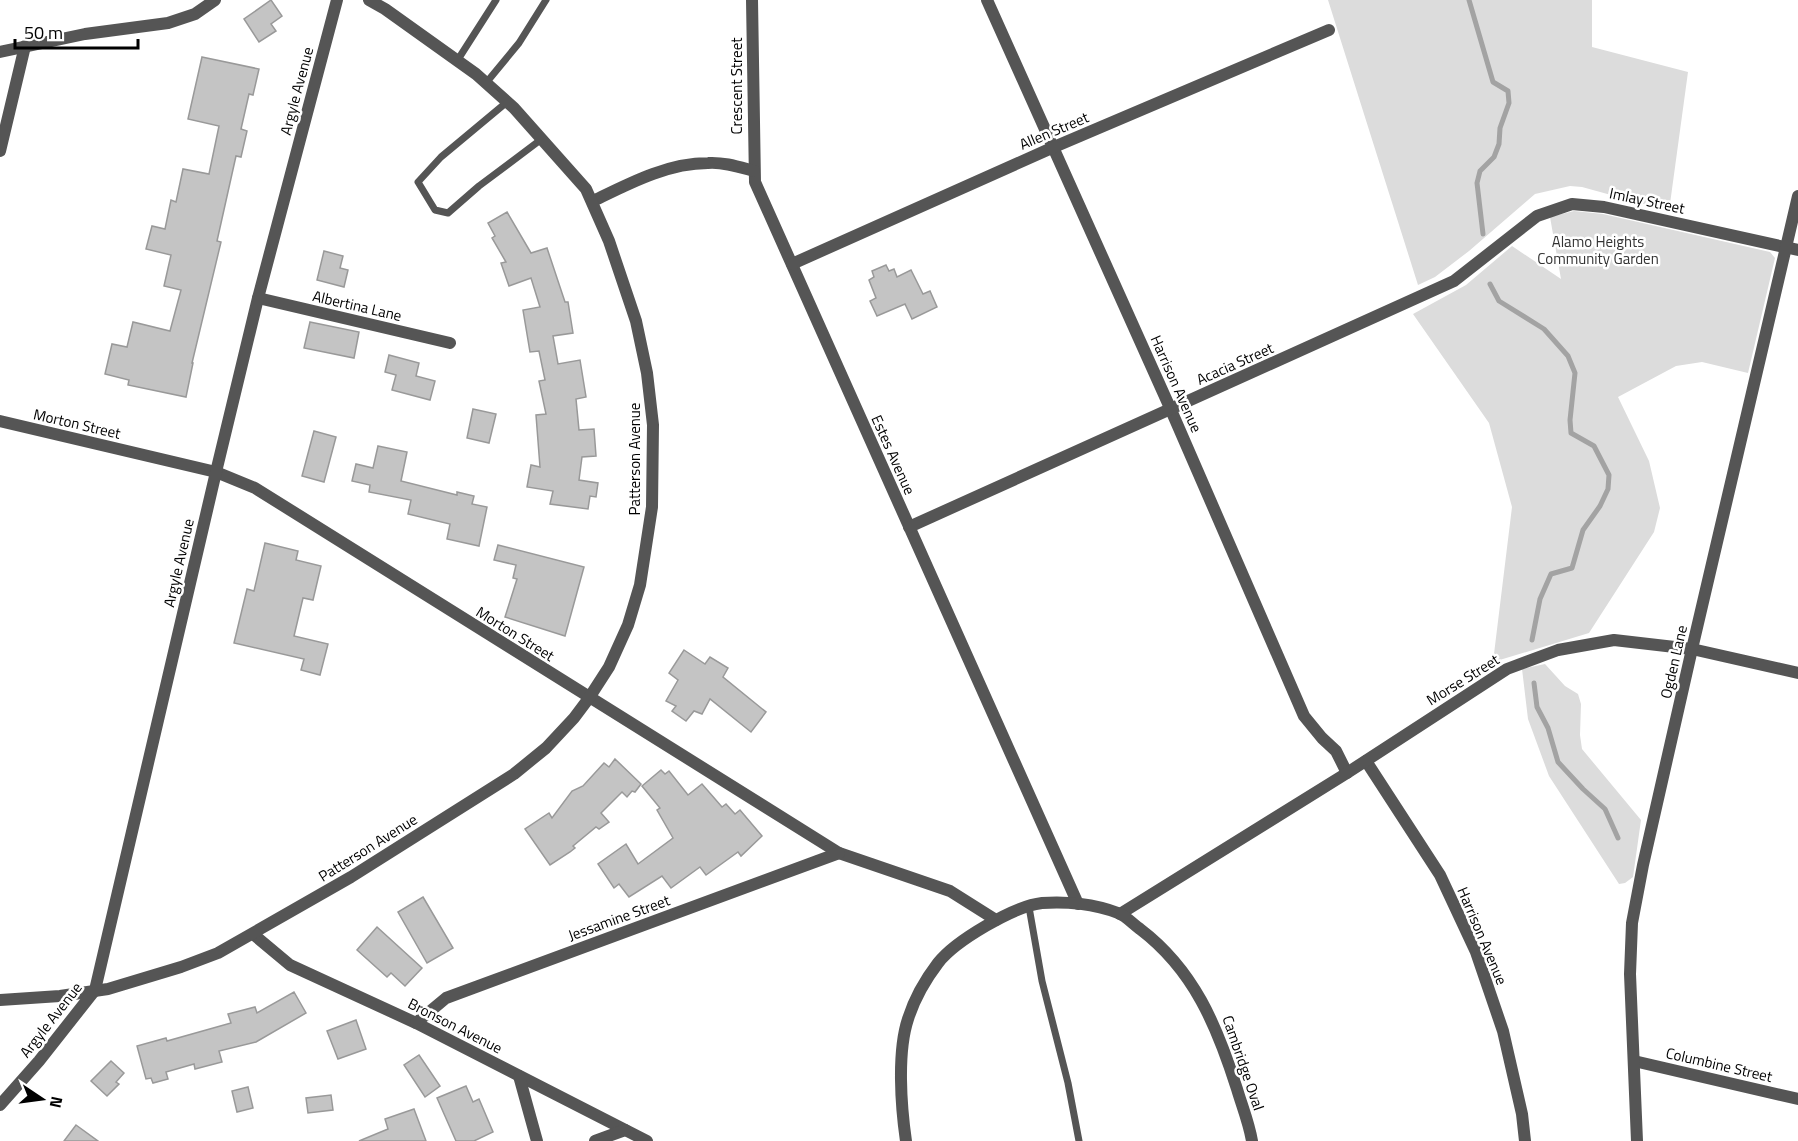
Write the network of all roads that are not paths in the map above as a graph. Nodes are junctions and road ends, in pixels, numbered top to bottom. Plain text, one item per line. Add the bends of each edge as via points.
1 (214, 0) edge
2 (337, 0) edge
3 (369, 0) edge
4 (496, 0) edge
5 (546, 0) edge
6 (752, 0) edge
7 (987, 0) edge
8 (1329, 30) dead end
9 (25, 46) junction
10 (0, 52) edge
11 (457, 61) junction
12 (486, 83) junction
13 (507, 102) junction
14 (543, 138) junction
15 (1054, 147) junction
16 (0, 151) edge
17 (754, 171) junction
18 (1798, 196) edge
19 (593, 201) junction
20 (1499, 244) joint
21 (1792, 249) edge
22 (792, 264) junction
23 (258, 298) junction
24 (450, 343) dead end
25 (1171, 410) junction
26 (0, 422) edge
27 (216, 472) junction
28 (909, 527) junction
29 (1692, 649) junction
30 (1798, 673) edge
31 (589, 698) junction
32 (1366, 761) junction
33 (1347, 773) junction
34 (839, 853) junction
35 (1078, 904) junction
36 (1029, 907) junction
37 (1120, 914) junction
38 (996, 920) junction
39 (253, 934) junction
40 (95, 990) junction
41 (0, 1000) edge
42 (416, 1023) junction
43 (1634, 1061) junction
44 (519, 1076) junction
45 (1798, 1098) edge
46 (0, 1105) edge
47 (625, 1130) junction
48 (537, 1141) edge
49 (595, 1141) edge
50 (647, 1141) edge
51 (906, 1141) edge
52 (1079, 1141) edge
53 (1252, 1141) edge
54 (1525, 1141) edge
55 (1637, 1141) edge

1 - 9 street via 195,14 168,23
2 - 23 street, Argyle Avenue
3 - 11 street, Patterson Avenue
4 - 11 lane
5 - 12 lane via 519,43
6 - 17 street, Crescent Street
7 - 15 street, Harrison Avenue
8 - 15 street, Allen Street
9 - 10 street
9 - 16 street
11 - 12 street, Patterson Avenue
12 - 13 street, Patterson Avenue
13 - 14 street, Patterson Avenue
13 - 14 lane via 441,157 418,182 435,210 448,213
14 - 19 street, Patterson Avenue
15 - 22 street, Allen Street
15 - 25 street, Harrison Avenue
17 - 19 street via 708,163 673,168
17 - 22 street, Estes Avenue via 755,182
18 - 21 street, Ogden Lane
19 - 31 street, Patterson Avenue via 636,321 647,373 653,448 652,507 640,585 628,625 609,667
20 - 21 street, Imlay Street via 1537,216 1572,204 1605,207
20 - 25 street, Acacia Street via 1454,282
21 - 29 street, Ogden Lane
22 - 28 street, Estes Avenue
23 - 24 street, Albertina Lane
23 - 27 street, Argyle Avenue
25 - 28 street, Acacia Street
25 - 33 street, Harrison Avenue via 1304,716 1336,751
26 - 27 street, Morton Street
27 - 31 street, Morton Street via 255,488
27 - 40 street, Argyle Avenue
28 - 35 street, Estes Avenue
29 - 30 street, Morse Street
29 - 32 street, Morse Street via 1614,640 1558,650 1507,669
29 - 43 street, Ogden Lane via 1632,923
31 - 34 street, Morton Street
31 - 39 street, Patterson Avenue via 546,748 514,774
32 - 33 street, Morse Street
32 - 54 street, Harrison Avenue via 1440,875 1476,952 1503,1031
33 - 37 street
34 - 38 street, Morton Street via 950,891
34 - 42 street, Jessamine Street via 446,998
35 - 36 street, Cambridge Oval via 1040,903
35 - 37 street, Cambridge Oval
36 - 38 street, Cambridge Oval
36 - 52 lane
37 - 53 street, Cambridge Oval via 1152,938 1203,1002 1224,1048
38 - 51 street, Cambridge Oval via 938,962 918,993 907,1020 902,1072
39 - 40 street, Patterson Avenue via 181,967
39 - 42 street, Bronson Avenue via 290,964
40 - 41 street, Patterson Avenue
40 - 46 street, Argyle Avenue
42 - 44 street, Bronson Avenue
43 - 45 street, Columbine Street
43 - 55 street, Ogden Lane
44 - 47 street, Bronson Avenue
44 - 48 street
47 - 49 street
47 - 50 street, Bronson Avenue

